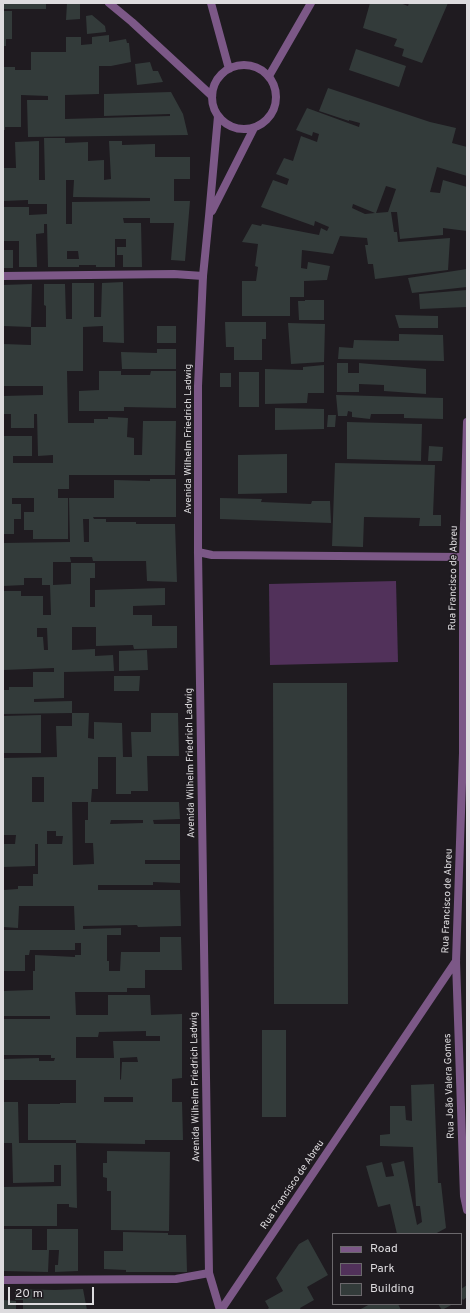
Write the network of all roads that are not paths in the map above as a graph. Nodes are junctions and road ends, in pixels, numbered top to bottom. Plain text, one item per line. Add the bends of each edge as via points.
1 (109, 3) edge
2 (211, 3) edge
3 (311, 3) edge
4 (229, 69) junction
5 (270, 76) junction
6 (212, 96) junction
7 (218, 116) junction
8 (254, 128) junction
9 (209, 216) junction
10 (3, 276) edge
11 (203, 276) junction
12 (467, 422) edge
13 (467, 463) edge
14 (198, 552) junction
15 (465, 557) edge
16 (456, 961) junction
17 (467, 1210) edge
18 (209, 1273) junction
19 (3, 1280) edge
20 (220, 1310) edge

1 - 6 street
2 - 4 street
3 - 5 street
4 - 5 street via 239,65 251,65
4 - 6 street via 214,85
5 - 8 street via 277,97 275,107 263,124
6 - 7 street
7 - 8 street via 234,128
7 - 9 street, Avenida Wilhelm Friedrich Ladwig
8 - 9 street, Avenida Wilhelm Friedrich Ladwig
9 - 11 street, Avenida Wilhelm Friedrich Ladwig
10 - 11 street
11 - 14 street, Avenida Wilhelm Friedrich Ladwig via 198,386
12 - 13 street, Rua Francisco de Abreu
13 - 15 street, Rua Francisco de Abreu
14 - 15 street via 212,555
14 - 18 street, Avenida Wilhelm Friedrich Ladwig
15 - 16 street, Rua Francisco de Abreu via 463,753
16 - 17 street, Rua João Valera Gomes via 464,1196
16 - 20 street, Rua Francisco de Abreu
18 - 19 street via 176,1278
18 - 20 street, Avenida Wilhelm Friedrich Ladwig

